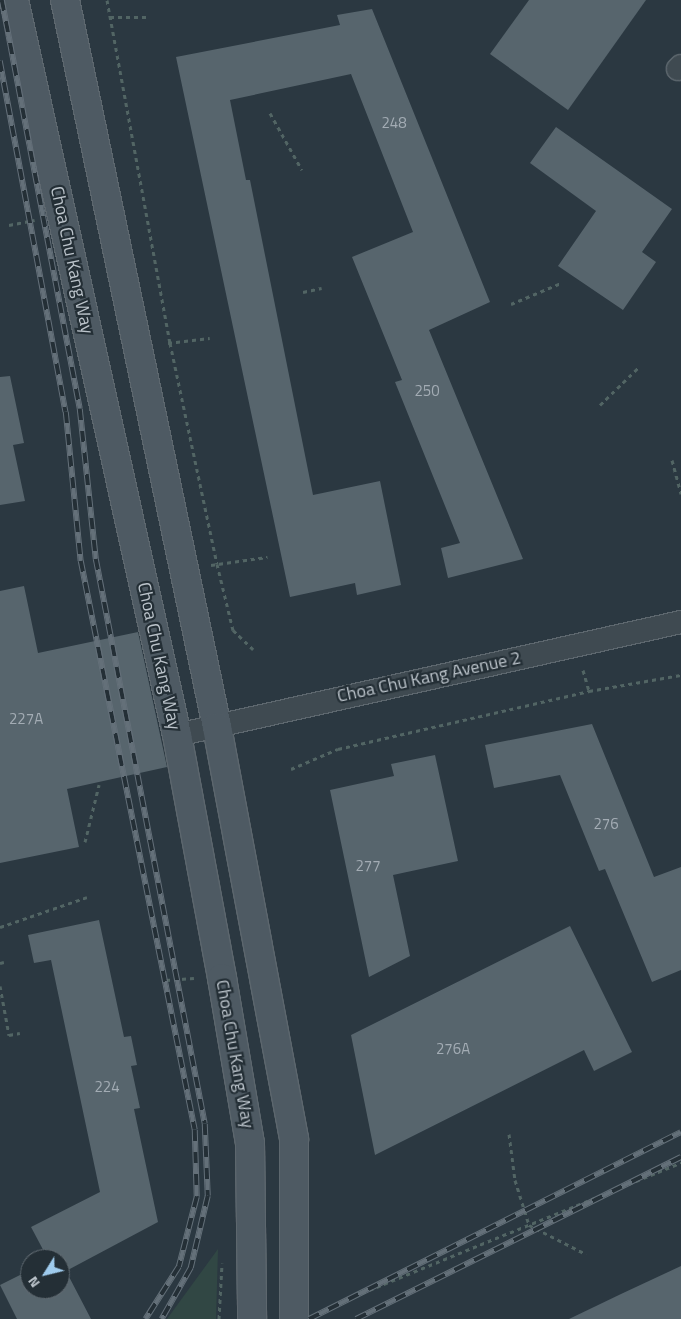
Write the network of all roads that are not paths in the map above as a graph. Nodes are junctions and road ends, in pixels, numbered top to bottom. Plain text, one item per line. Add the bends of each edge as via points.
1 (14, 0) edge
2 (65, 0) edge
3 (681, 622) edge
4 (217, 727) junction
5 (177, 735) junction
6 (252, 1319) edge
7 (294, 1319) edge

1 - 5 main road, Choa Chu Kang Way
2 - 4 main road
3 - 4 street, Choa Chu Kang Avenue 2 via 318,701
4 - 5 street, Choa Chu Kang Avenue 2
4 - 7 main road via 294,1140
5 - 6 main road, Choa Chu Kang Way via 250,1143

